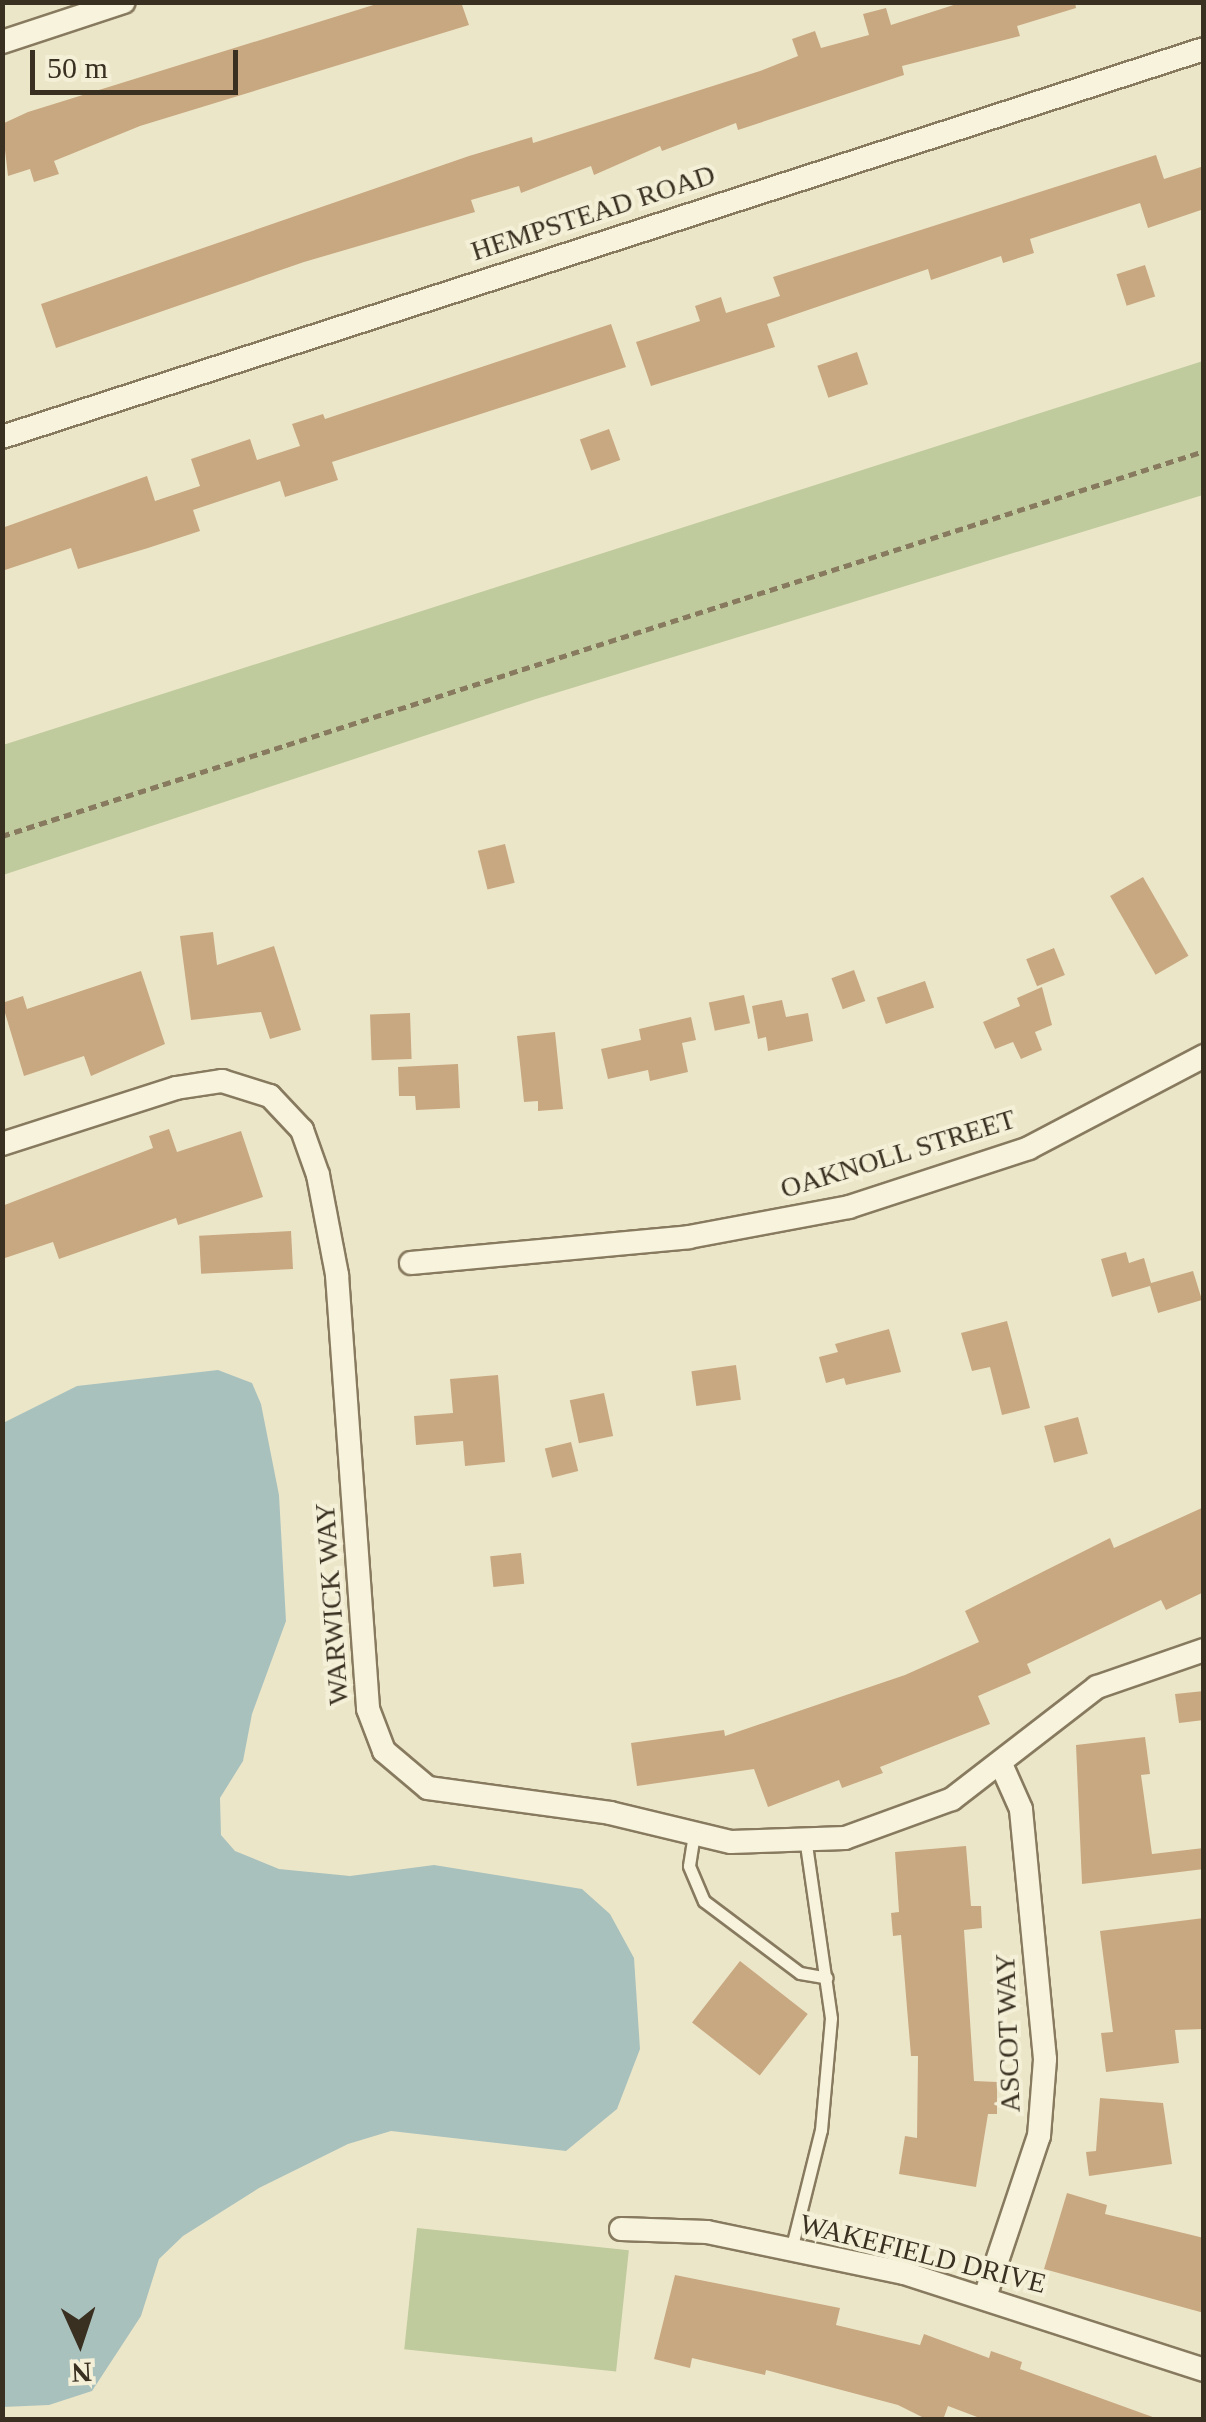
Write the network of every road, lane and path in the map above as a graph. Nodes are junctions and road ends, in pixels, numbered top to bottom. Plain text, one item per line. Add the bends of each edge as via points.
1 (124, 2) edge
2 (2, 42) edge
3 (1204, 49) edge
4 (2, 438) edge
5 (1204, 451) edge
6 (2, 836) edge
7 (1204, 1056) edge
8 (2, 1144) edge
9 (411, 1263) dead end
10 (1204, 1650) edge
11 (1001, 1764) junction
12 (694, 1834) junction
13 (806, 1844) junction
14 (828, 1978) junction
15 (621, 2229) dead end
16 (791, 2250) junction
17 (986, 2297) junction
18 (1204, 2370) edge

1 - 2 street
3 - 4 street, HEMPSTEAD ROAD
5 - 6 path
7 - 9 street, OAKNOLL STREET via 1029,1148 849,1206 657,1241
8 - 12 street, WARWICK WAY via 176,1088 222,1080 251,1086 289,1110 312,1152 337,1275 368,1709 384,1751 407,1774 450,1795 572,1806
10 - 11 street, WARWICK WAY via 1097,1687 1050,1718
11 - 13 street, WARWICK WAY via 919,1815
11 - 17 street, ASCOT WAY via 1021,1809 1044,2079 1030,2172
12 - 13 street, WARWICK WAY
12 - 14 lane via 688,1866 704,1901 800,1973
13 - 14 lane
14 - 16 lane via 828,2078
15 - 16 street, WAKEFIELD DRIVE via 708,2232
16 - 17 street, WAKEFIELD DRIVE
17 - 18 street, WAKEFIELD DRIVE

